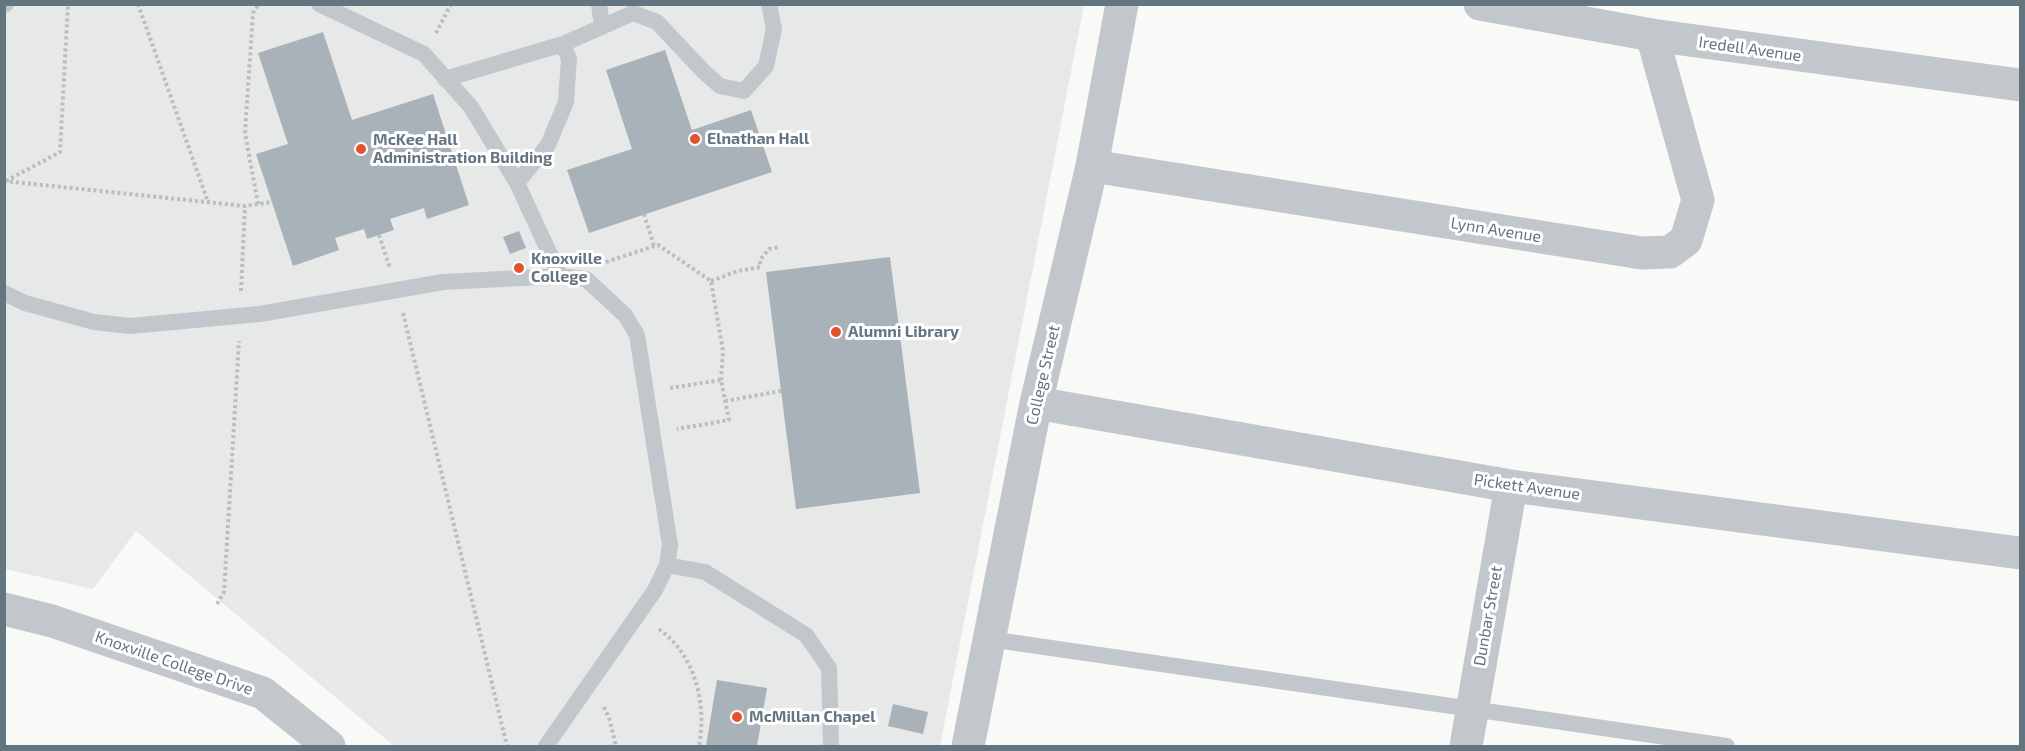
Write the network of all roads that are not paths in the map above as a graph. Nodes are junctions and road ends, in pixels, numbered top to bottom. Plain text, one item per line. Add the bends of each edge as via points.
1 (319, 4) edge
2 (599, 4) edge
3 (769, 4) edge
4 (1122, 4) edge
5 (1480, 4) edge
6 (602, 27) junction
7 (1652, 35) junction
8 (563, 44) junction
9 (445, 78) junction
10 (2020, 86) edge
11 (1092, 166) junction
12 (517, 183) junction
13 (560, 276) junction
14 (4, 293) edge
15 (1036, 403) junction
16 (1511, 486) junction
17 (2020, 553) edge
18 (667, 565) junction
19 (4, 609) edge
20 (989, 639) junction
21 (1472, 709) junction
22 (329, 747) edge
23 (546, 747) edge
24 (831, 747) edge
25 (968, 747) edge
26 (1466, 747) edge
27 (1727, 747) edge

1 - 9 lane via 424,54
2 - 6 lane
3 - 6 lane via 774,29 766,66 744,91 720,86 657,22 633,13
4 - 11 street, College Street
5 - 7 street, Iredell Avenue
6 - 8 lane
7 - 10 street, Iredell Avenue
7 - 11 street, Lynn Avenue via 1698,200 1686,240 1670,252 1642,253
8 - 9 lane
8 - 12 lane via 569,59 566,102 548,145
9 - 12 lane via 471,107
11 - 15 street, College Street
12 - 13 lane
13 - 14 lane via 443,282 260,314 130,326 94,322 25,303
13 - 18 lane via 586,279 625,315 637,335 670,545
15 - 16 street, Pickett Avenue
15 - 20 street, College Street
16 - 17 street, Pickett Avenue
16 - 21 street, Dunbar Street
18 - 23 lane via 655,590
18 - 24 lane via 705,572 806,635 830,668
19 - 22 street, Knoxville College Drive via 52,621 263,693
20 - 21 lane
20 - 25 street, College Street
21 - 26 street, Dunbar Street
21 - 27 lane

